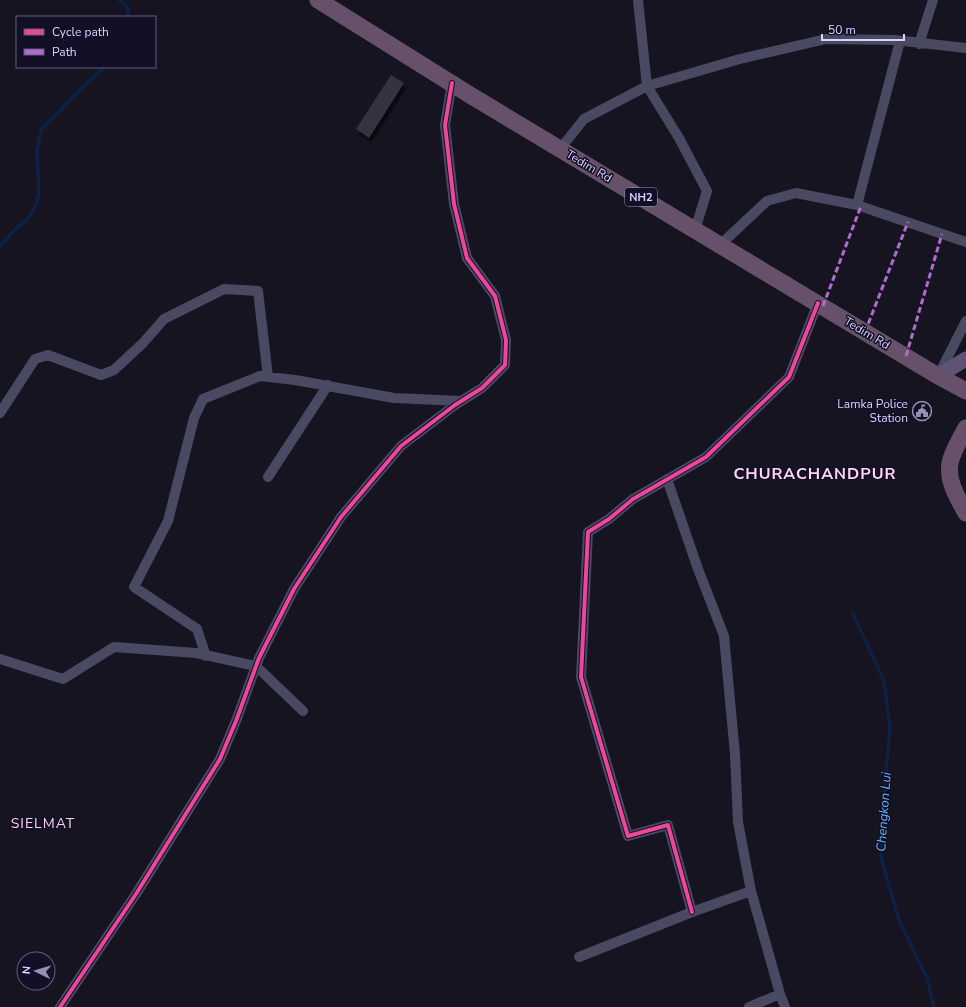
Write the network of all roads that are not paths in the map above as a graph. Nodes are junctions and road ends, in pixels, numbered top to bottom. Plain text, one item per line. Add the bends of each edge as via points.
1 (318, 0) edge
2 (638, 0) edge
3 (933, 0) edge
4 (900, 41) junction
5 (919, 44) junction
6 (966, 48) edge
7 (452, 83) junction
8 (647, 86) junction
9 (560, 148) junction
10 (857, 205) junction
11 (695, 230) junction
12 (966, 242) edge
13 (720, 244) junction
14 (818, 304) junction
15 (966, 321) edge
16 (966, 359) edge
17 (938, 376) junction
18 (268, 377) junction
19 (328, 385) junction
20 (966, 391) edge
21 (461, 401) junction
22 (0, 412) edge
23 (966, 428) edge
24 (268, 477) dead end
25 (668, 479) junction
26 (966, 513) edge
27 (206, 656) junction
28 (0, 659) edge
29 (256, 666) junction
30 (303, 711) dead end
31 (751, 891) junction
32 (692, 912) junction
33 (579, 957) dead end
34 (780, 994) junction
35 (60, 1007) edge
36 (749, 1007) edge
37 (785, 1007) edge

1 - 7 highway, Tedim Rd / NH2
2 - 8 street
3 - 5 street
4 - 5 street
4 - 8 street via 826,39 740,59
4 - 10 street
5 - 6 street
7 - 9 highway, Tedim Rd / NH2
7 - 21 street via 445,125 454,204 467,258 495,296 506,340 505,365 482,388
8 - 9 street via 584,119
8 - 11 street via 707,190
9 - 11 highway, Tedim Rd / NH2
10 - 12 street
10 - 13 street via 796,193 767,201
11 - 13 highway, Tedim Rd / NH2
13 - 14 highway, Tedim Rd / NH2
14 - 17 highway, Tedim Rd / NH2
14 - 25 street via 789,377 706,458
15 - 17 street
16 - 17 main road
17 - 20 highway, Tedim Rd / NH2
18 - 19 street
18 - 22 street via 258,291 224,288 164,319 114,370 101,375 48,355 35,359
18 - 27 street via 260,376 204,399 194,418 168,521 134,587 198,629
19 - 21 street via 394,398
19 - 24 street
21 - 29 street via 401,446 341,517 294,589
23 - 26 highway via 951,460 950,475 955,493
25 - 31 street via 724,636 735,754 738,822
25 - 32 street via 633,499 588,532 581,677 628,836 668,825
27 - 28 street via 196,653 114,647 63,679
27 - 29 street
29 - 30 street
29 - 35 street via 220,759 136,894
31 - 32 street
31 - 34 street
32 - 33 street
34 - 36 street
34 - 37 street

